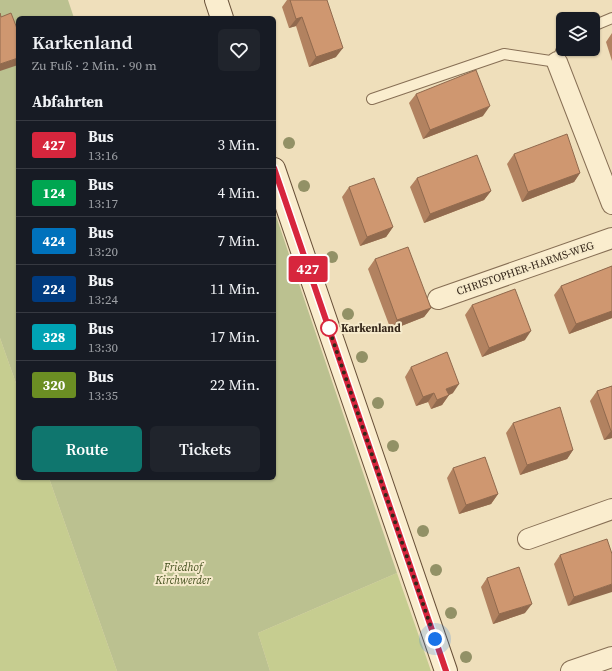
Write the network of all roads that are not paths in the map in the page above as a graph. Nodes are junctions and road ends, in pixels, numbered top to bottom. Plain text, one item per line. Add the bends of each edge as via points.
1 (216, 0) edge
2 (221, 16) edge
3 (612, 18) edge
4 (600, 23) edge
5 (556, 54) edge
6 (561, 56) edge
7 (372, 99) dead end
8 (276, 174) edge
9 (612, 204) edge
10 (612, 238) edge
11 (438, 299) dead end
12 (612, 509) edge
13 (528, 538) dead end
14 (612, 656) edge
15 (446, 671) edge
16 (571, 671) edge

1 - 2 main road
3 - 4 lane
5 - 7 lane via 504,54
6 - 9 street
8 - 15 main road
10 - 11 street, CHRISTOPHER-HARMS-WEG
12 - 13 street
14 - 16 street

